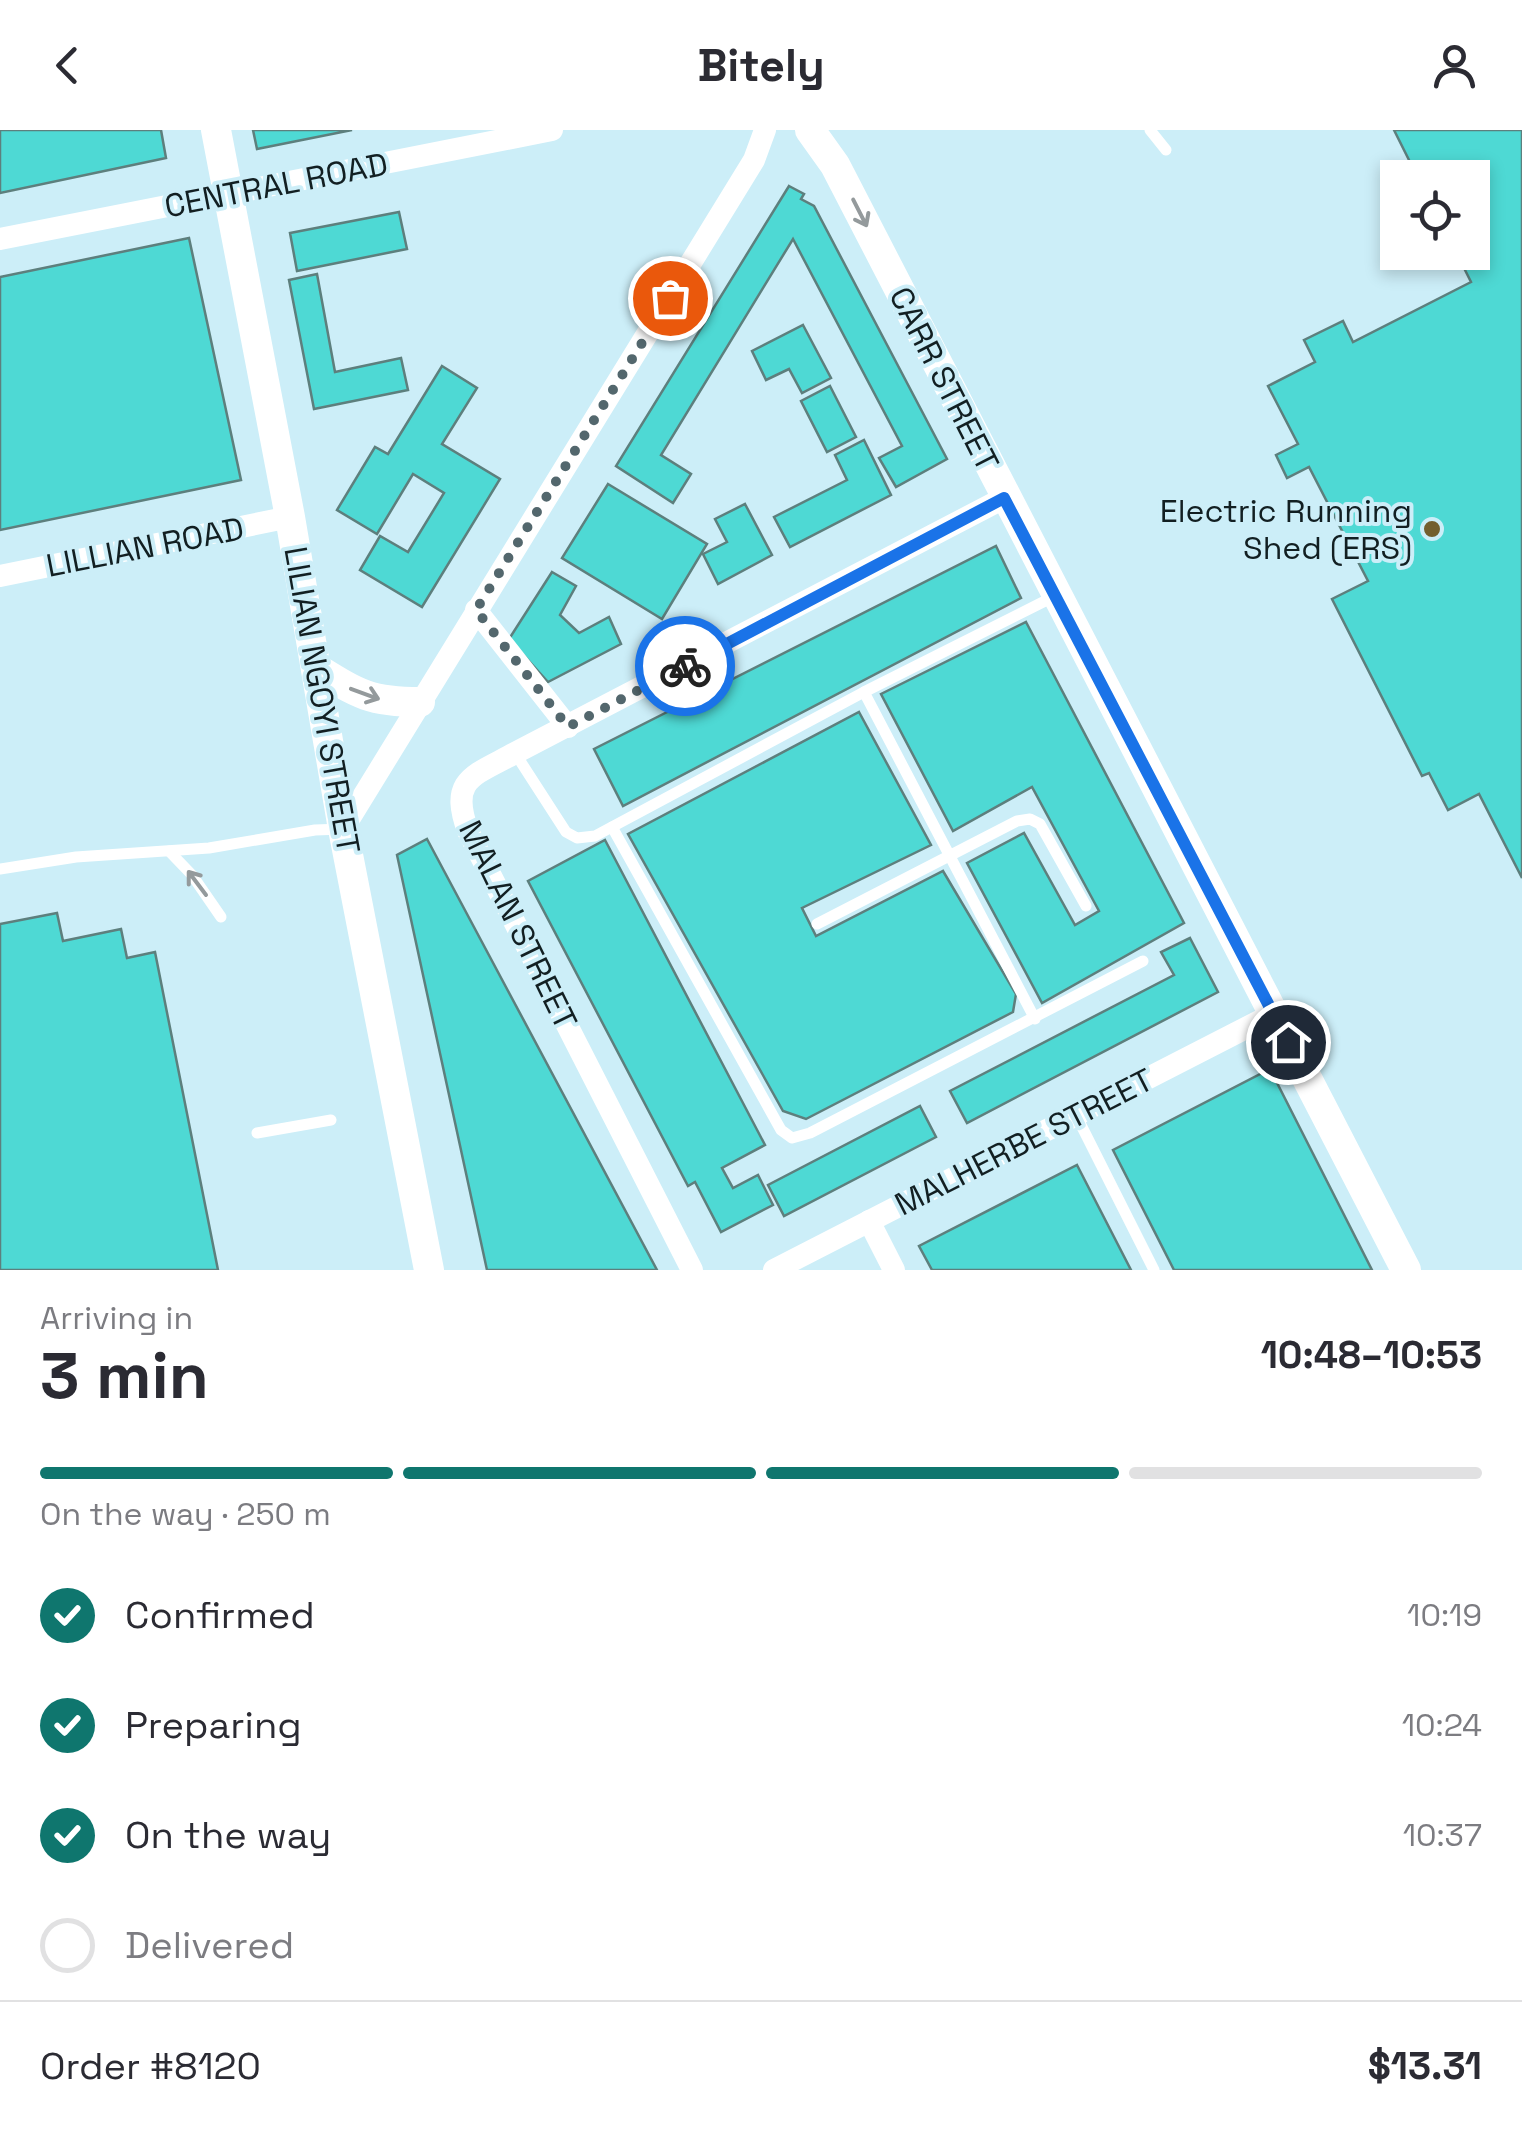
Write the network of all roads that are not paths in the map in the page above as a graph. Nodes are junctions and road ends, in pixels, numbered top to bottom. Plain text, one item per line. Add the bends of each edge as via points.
1 (216, 130) edge
2 (765, 130) edge
3 (810, 130) edge
4 (1150, 130) edge
5 (539, 131) edge
6 (1166, 150) dead end
7 (230, 194) junction
8 (0, 240) edge
9 (995, 503) junction
10 (290, 517) junction
11 (0, 576) edge
12 (1055, 596) junction
13 (476, 610) junction
14 (316, 668) junction
15 (864, 692) junction
16 (420, 702) junction
17 (568, 727) junction
18 (515, 754) junction
19 (612, 827) junction
20 (343, 829) junction
21 (170, 851) junction
22 (949, 854) junction
23 (0, 869) edge
24 (1086, 906) dead end
25 (221, 917) dead end
26 (818, 924) dead end
27 (1143, 962) dead end
28 (1273, 1014) junction
29 (1035, 1018) junction
30 (1076, 1115) junction
31 (331, 1120) dead end
32 (258, 1133) dead end
33 (869, 1221) junction
34 (429, 1270) edge
35 (692, 1270) edge
36 (774, 1270) edge
37 (894, 1270) edge
38 (1154, 1270) edge
39 (1406, 1270) edge

1 - 7 street, LILIAN NGOYI STREET
2 - 13 street via 754,160
3 -> 9 street, CARR STREET via 835,165
4 - 6 lane
5 - 7 street, CENTRAL ROAD
7 - 8 street, CENTRAL ROAD
7 - 10 street, LILIAN NGOYI STREET
9 - 12 street, CARR STREET
9 - 17 street, MALAN STREET
10 - 11 street, LILLIAN ROAD
10 - 14 street, LILIAN NGOYI STREET
12 - 15 lane
12 - 28 street, CARR STREET
13 - 16 street
13 - 17 street
14 -> 16 street via 374,700
14 - 20 street, LILIAN NGOYI STREET
15 - 19 lane
15 - 22 lane
16 - 20 street
17 - 18 street, MALAN STREET
18 - 19 lane via 566,832 577,838
18 - 35 street, MALAN STREET via 474,775 459,806
19 - 29 lane via 781,1130 792,1138
20 - 21 lane
20 - 34 street, LILIAN NGOYI STREET
21 - 23 lane
25 -> 21 lane
22 - 24 lane via 1030,819 1040,824
22 - 26 lane
22 - 29 lane
27 - 29 lane
28 - 30 street, MALHERBE STREET
28 - 39 street, CARR STREET
30 - 33 street, MALHERBE STREET
30 - 38 lane
31 - 32 lane
33 - 36 street, MALHERBE STREET
33 - 37 street

